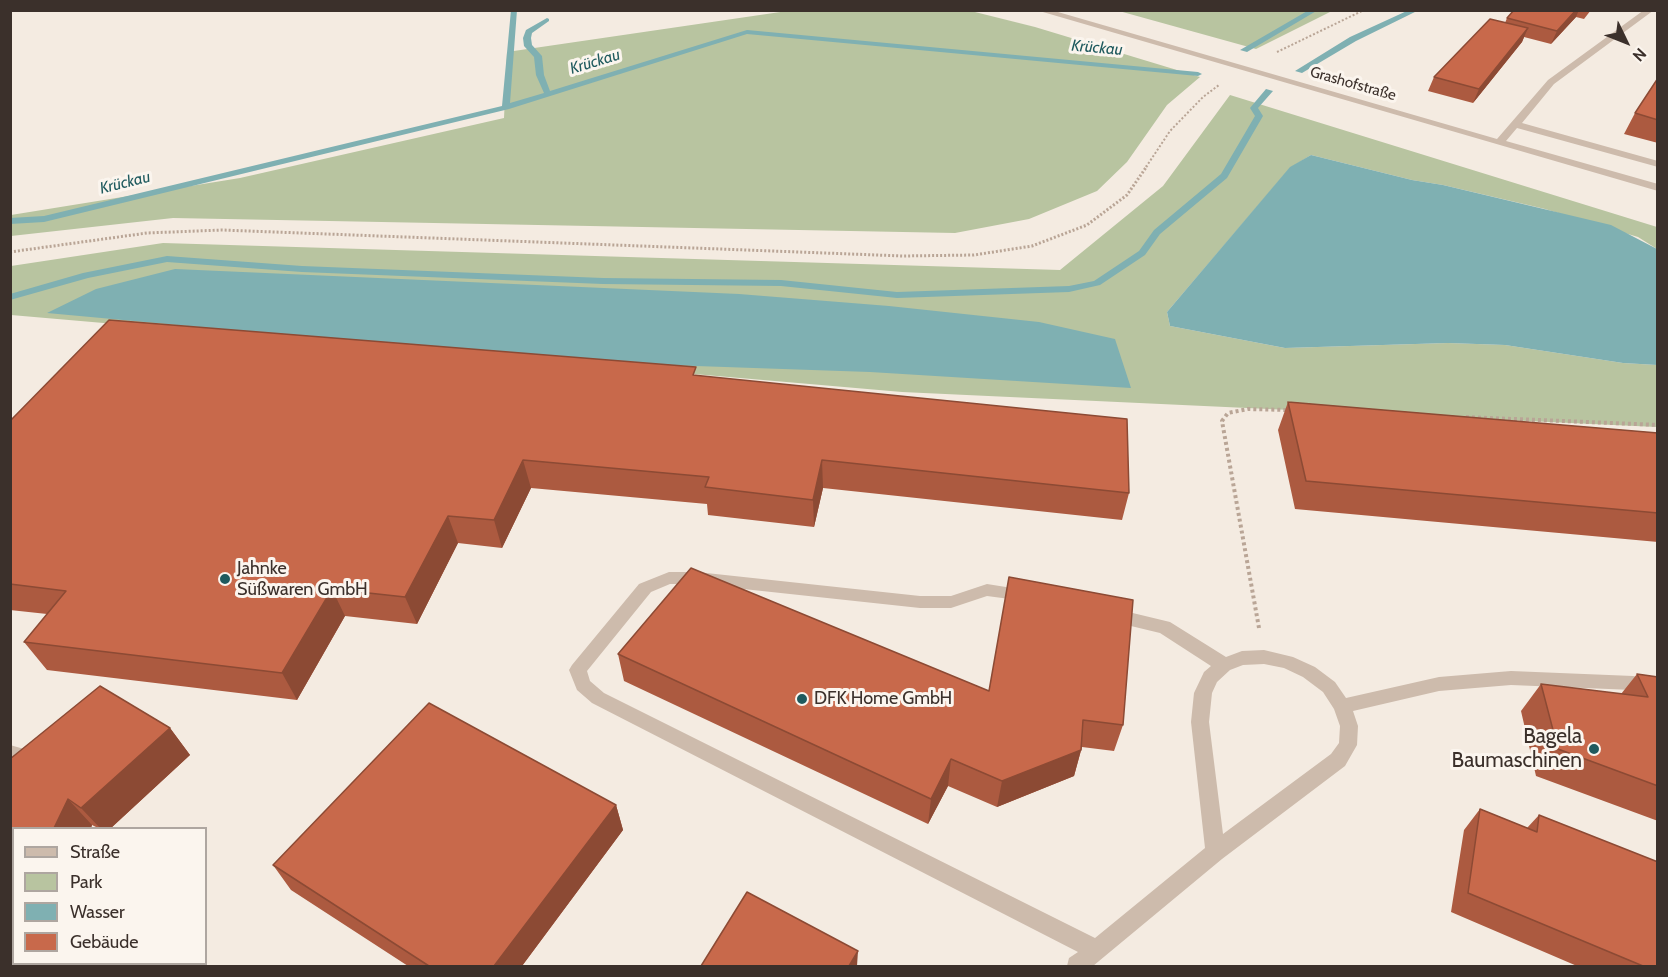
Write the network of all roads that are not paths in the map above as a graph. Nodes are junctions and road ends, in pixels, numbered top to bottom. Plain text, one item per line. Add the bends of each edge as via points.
1 (1040, 10) edge
2 (1647, 13) edge
3 (1658, 21) edge
4 (1515, 124) junction
5 (1500, 142) junction
6 (1658, 164) edge
7 (1658, 188) edge
8 (1037, 598) edge
9 (1095, 611) edge
10 (1224, 665) junction
11 (1658, 687) edge
12 (1342, 706) junction
13 (1215, 852) junction
14 (1097, 950) junction
15 (1077, 966) edge

1 - 5 street, Grashofstraße
2 - 3 street
2 - 4 street via 1551,82
4 - 5 street
4 - 6 street
5 - 7 street, Grashofstraße
8 - 14 street via 987,590 951,602 920,602 669,578 645,588 578,670 584,685 598,698
9 - 10 street via 1164,627
10 - 12 street via 1242,658 1287,662 1329,687
10 - 13 street via 1210,677 1203,693 1200,722
11 - 12 street via 1511,678 1439,684
12 - 13 street via 1349,726 1348,745 1338,760
13 - 14 street
14 - 15 street

